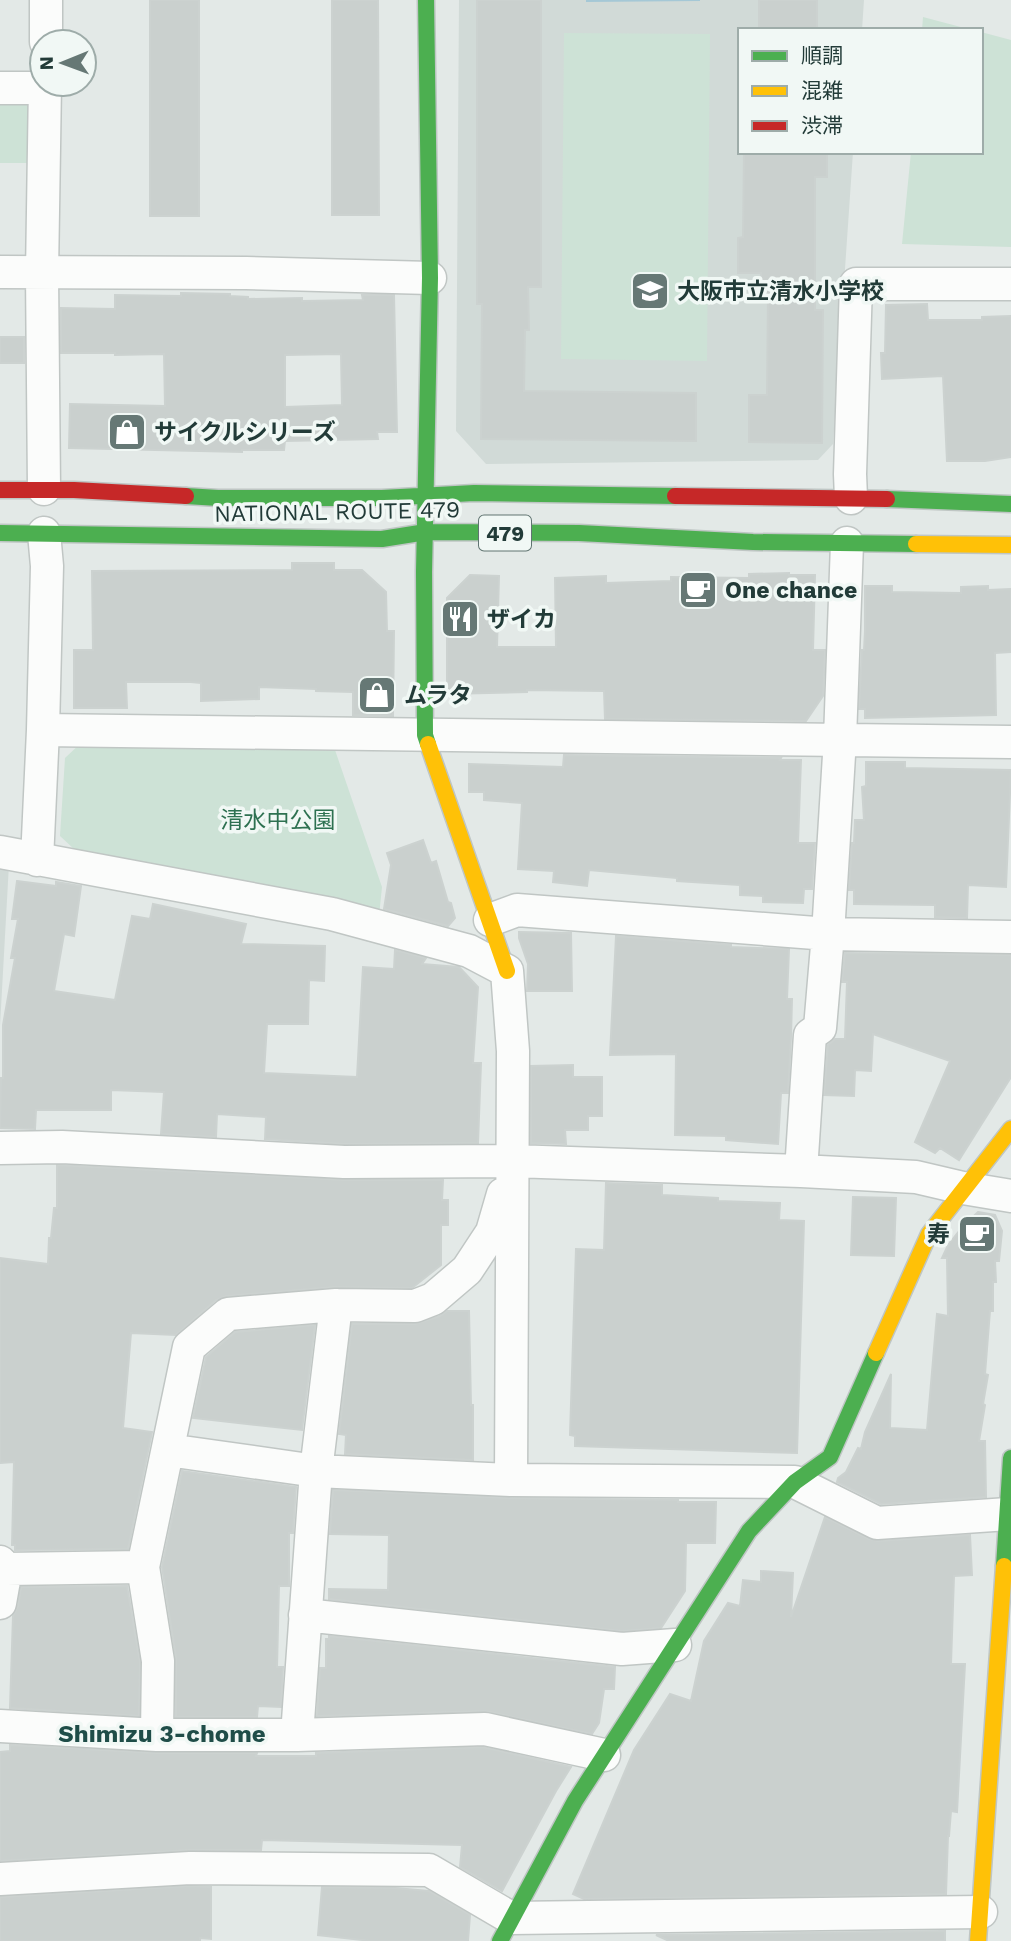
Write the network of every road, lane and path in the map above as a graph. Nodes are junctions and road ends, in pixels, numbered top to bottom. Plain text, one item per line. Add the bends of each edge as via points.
1 (46, 0) edge
2 (426, 0) edge
3 (46, 28) edge
4 (28, 87) edge
5 (0, 88) edge
6 (45, 98) edge
7 (0, 272) edge
8 (42, 274) junction
9 (430, 278) junction
10 (1011, 284) edge
11 (0, 489) edge
12 (44, 489) junction
13 (427, 496) junction
14 (851, 498) junction
15 (1011, 504) edge
16 (426, 532) junction
17 (0, 533) edge
18 (44, 533) junction
19 (847, 543) junction
20 (1011, 545) edge
21 (43, 730) junction
22 (425, 735) junction
23 (840, 739) junction
24 (1011, 742) edge
25 (0, 852) edge
26 (37, 860) junction
27 (490, 920) junction
28 (828, 934) junction
29 (1011, 937) edge
30 (507, 971) junction
31 (1011, 1129) edge
32 (0, 1148) edge
33 (513, 1161) junction
34 (800, 1171) junction
35 (963, 1188) junction
36 (1011, 1196) edge
37 (335, 1305) junction
38 (168, 1450) junction
39 (1011, 1458) edge
40 (316, 1471) junction
41 (512, 1480) junction
42 (795, 1482) junction
43 (1008, 1514) junction
44 (3, 1566) edge
45 (143, 1567) junction
46 (0, 1603) edge
47 (305, 1615) junction
48 (675, 1645) junction
49 (0, 1726) edge
50 (156, 1735) junction
51 (297, 1735) junction
52 (604, 1755) junction
53 (0, 1879) edge
54 (979, 1926) edge
55 (505, 1930) edge

1 - 3 street
2 - 9 main road
4 - 5 street
6 - 8 street
7 - 8 street
8 - 9 street
8 - 12 street
9 - 13 main road
10 - 14 street via 856,284
11 - 12 main road, NATIONAL ROUTE 479 / 479
12 - 13 main road, NATIONAL ROUTE 479 / 479 via 218,498
13 - 14 main road, NATIONAL ROUTE 479 / 479
13 - 16 main road
14 - 15 main road, NATIONAL ROUTE 479 / 479
16 - 18 main road, NATIONAL ROUTE 479 / 479 via 382,539
16 - 19 main road, NATIONAL ROUTE 479 / 479
16 - 22 main road
17 - 18 main road, NATIONAL ROUTE 479 / 479
18 - 21 street
19 - 20 main road, NATIONAL ROUTE 479 / 479
19 - 23 street
21 - 22 street
21 - 26 street
22 - 23 street
22 - 27 main road
23 - 24 street
23 - 28 street
25 - 26 street
26 - 30 street via 332,914 469,951
27 - 28 street via 517,910
27 - 30 main road
28 - 29 street
28 - 34 street via 820,1028 810,1035
30 - 33 street
31 - 35 main road
32 - 33 street via 344,1161
33 - 34 street
33 - 37 street via 492,1232 467,1270 433,1299 415,1306
33 - 41 street
34 - 35 street via 916,1177
35 - 36 street
35 - 42 main road via 929,1234 830,1457
37 - 38 street via 228,1314 188,1347
37 - 40 street
38 - 40 street
38 - 45 street
39 - 43 main road
40 - 41 street
40 - 47 street
41 - 42 street
42 - 43 street via 877,1522
42 - 48 main road via 749,1531
43 - 54 main road
44 - 45 street
44 - 46 street
45 - 50 street via 158,1661
47 - 48 street via 622,1649
47 - 51 street
48 - 52 main road
49 - 50 street
50 - 51 street
51 - 52 street via 485,1729
52 - 55 main road
53 - 55 street via 190,1868 429,1870
54 - 55 street

